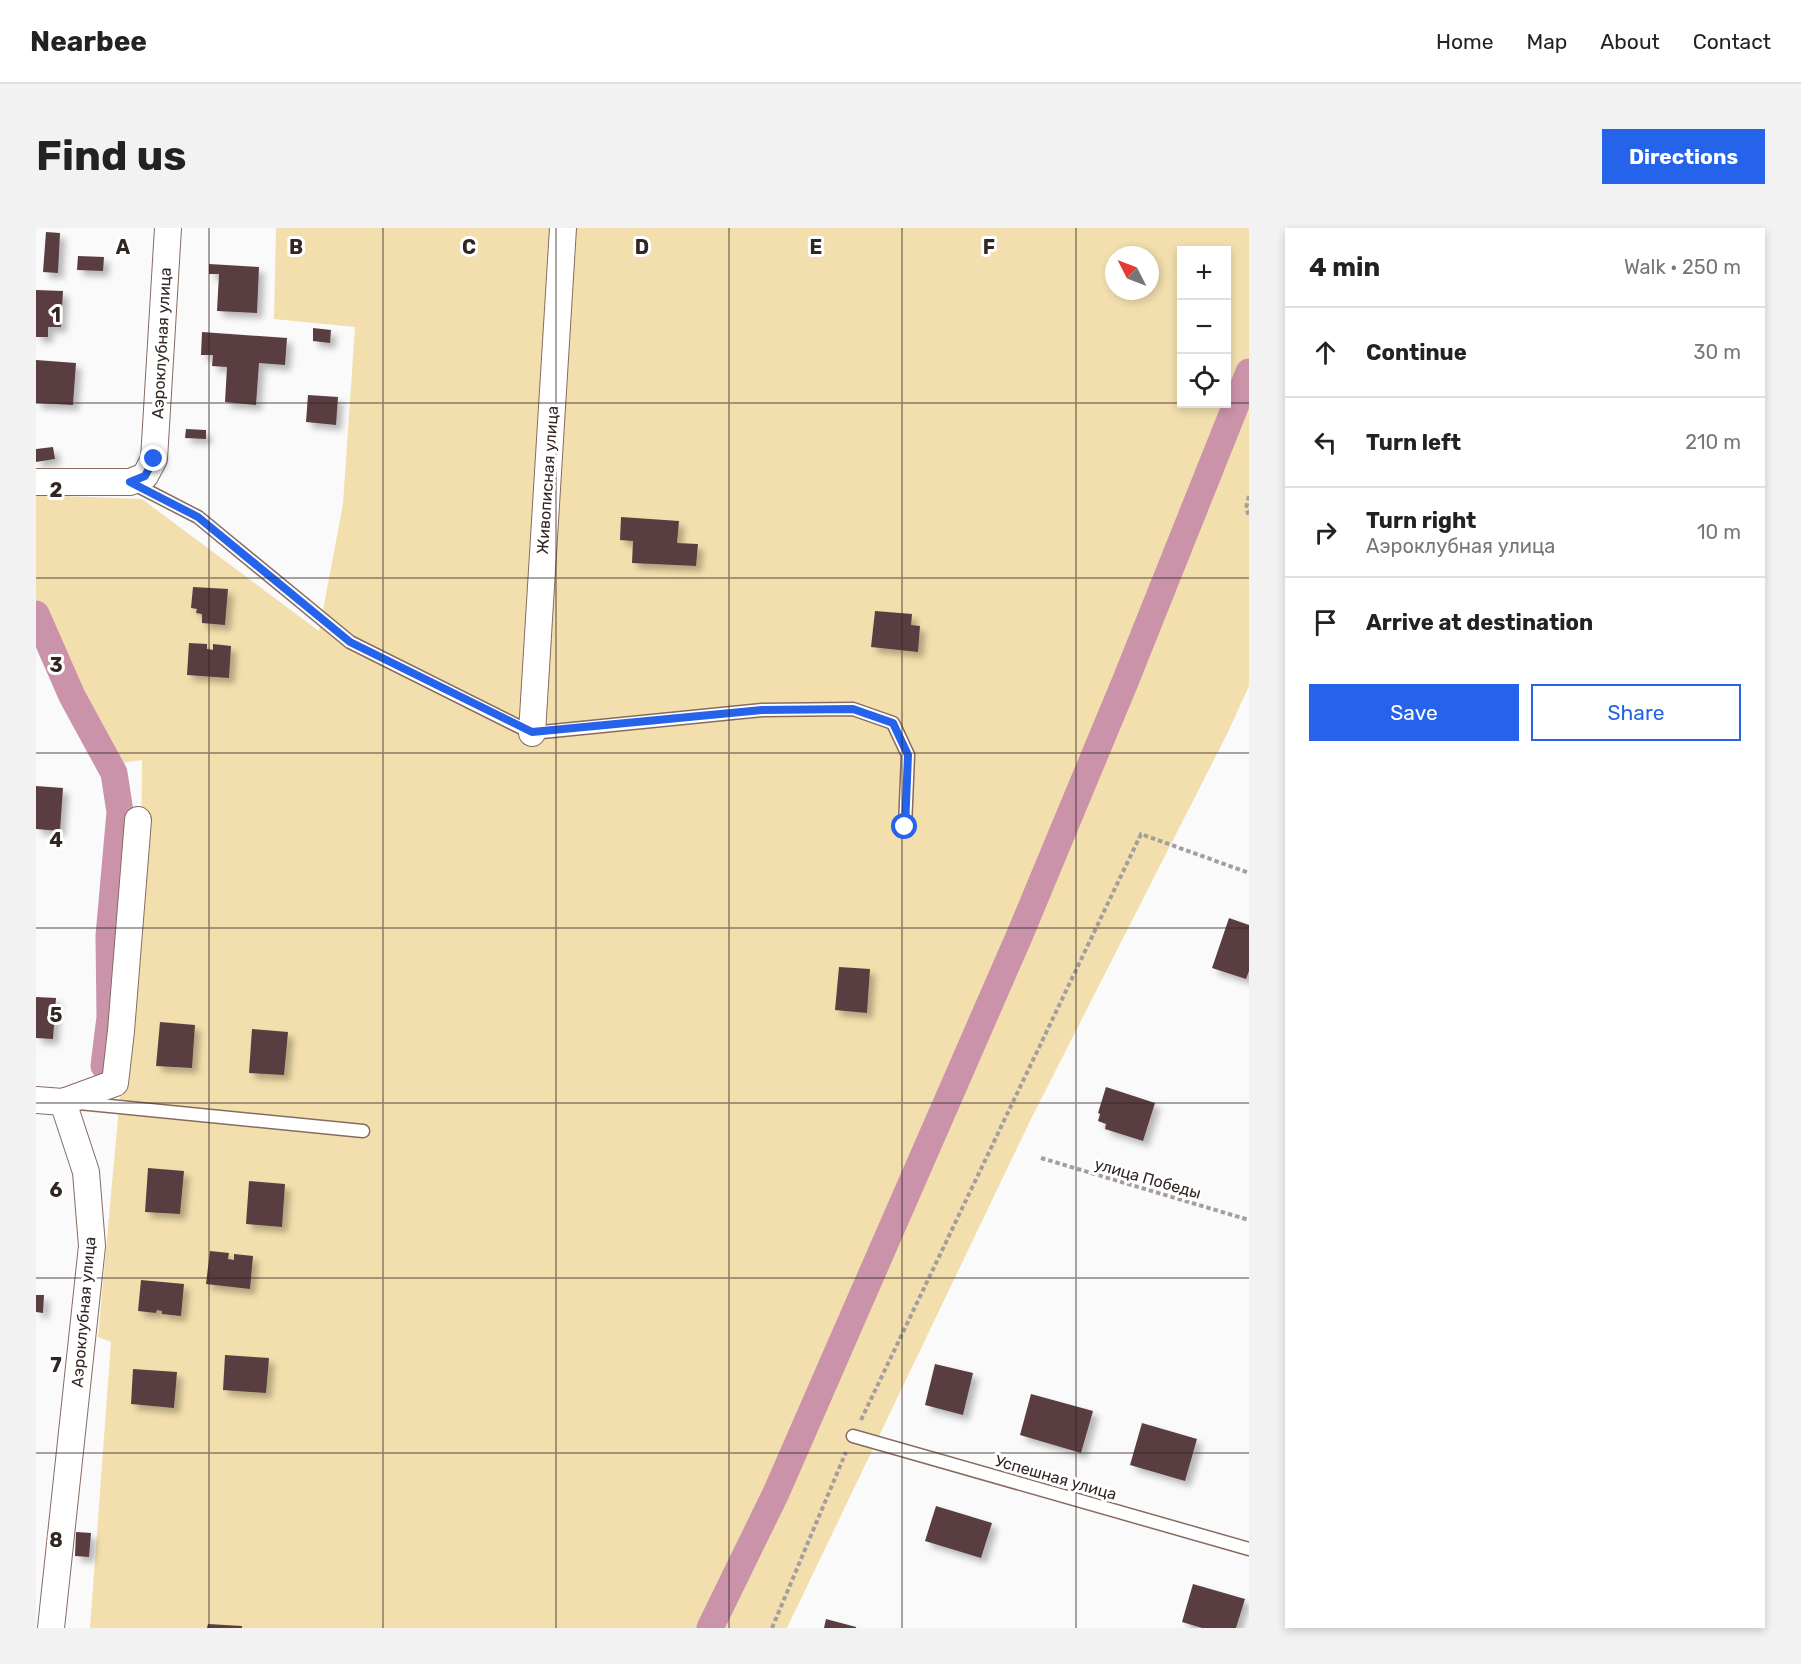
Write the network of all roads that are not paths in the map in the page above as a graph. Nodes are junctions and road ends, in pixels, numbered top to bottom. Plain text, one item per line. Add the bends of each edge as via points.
1 (168, 228) edge
2 (563, 228) edge
3 (36, 482) edge
4 (130, 482) junction
5 (532, 732) junction
6 (138, 820) dead end
7 (905, 827) dead end
8 (36, 1100) edge
9 (63, 1102) junction
10 (363, 1131) dead end
11 (853, 1436) road end
12 (1249, 1549) edge
13 (51, 1628) edge

1 - 4 street, Аэроклубная улица via 154,459 145,476
2 - 5 street, Живописная улица
3 - 4 street
4 - 5 lane via 198,517 350,642
5 - 7 lane via 762,710 853,709 893,723 908,755
6 - 9 street via 115,1083
8 - 9 street
9 - 10 lane
9 - 13 street, Аэроклубная улица via 86,1172 92,1246
11 - 12 lane, Успешная улица

